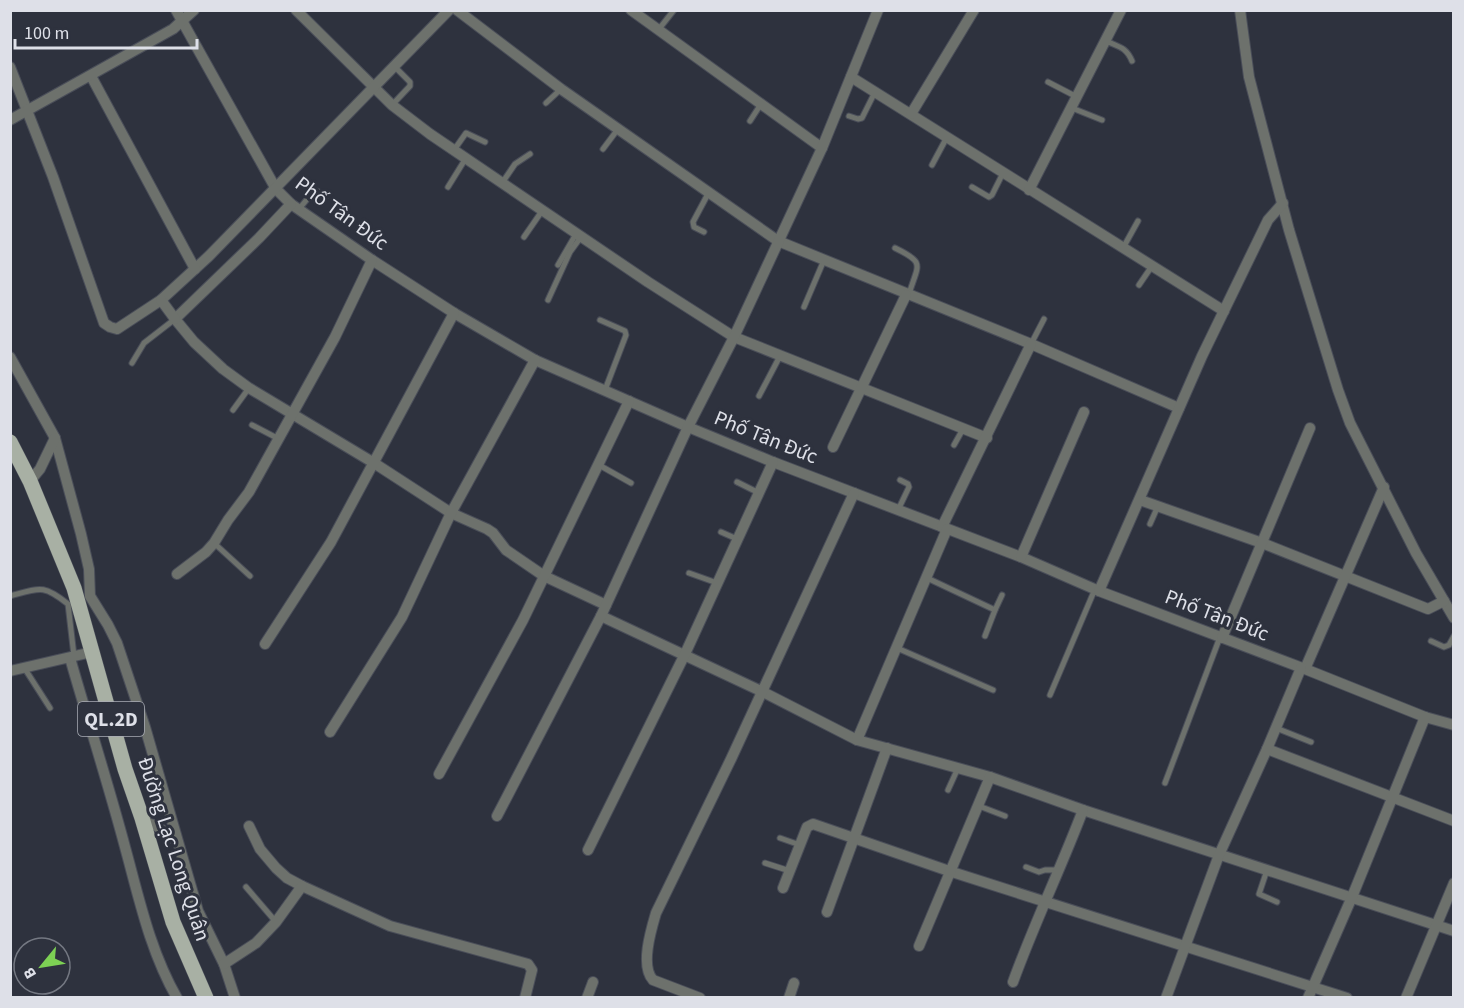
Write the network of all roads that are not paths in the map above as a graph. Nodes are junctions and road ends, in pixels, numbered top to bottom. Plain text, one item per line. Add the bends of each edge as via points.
1 (176, 10) edge
2 (194, 10) edge
3 (296, 10) edge
4 (448, 10) edge
5 (457, 10) edge
6 (631, 10) edge
7 (674, 10) edge
8 (878, 10) edge
9 (974, 10) edge
10 (1121, 10) edge
11 (1240, 10) edge
12 (183, 21) junction
13 (658, 30) junction
14 (1106, 41) junction
15 (1132, 61) dead end
16 (394, 65) junction
17 (10, 67) edge
18 (91, 76) junction
19 (851, 77) junction
20 (1047, 82) dead end
21 (373, 86) junction
22 (561, 89) junction
23 (874, 92) junction
24 (546, 103) dead end
25 (1074, 103) junction
26 (761, 104) junction
27 (392, 105) junction
28 (27, 111) junction
29 (910, 114) junction
30 (849, 116) dead end
31 (12, 120) edge
32 (1101, 120) dead end
33 (750, 121) dead end
34 (618, 129) junction
35 (947, 137) junction
36 (484, 142) dead end
37 (822, 148) junction
38 (603, 149) dead end
39 (454, 150) junction
40 (530, 154) dead end
41 (466, 158) junction
42 (932, 165) dead end
43 (1003, 173) junction
44 (502, 183) junction
45 (448, 187) dead end
46 (972, 187) dead end
47 (276, 189) junction
48 (1029, 190) junction
49 (709, 192) junction
50 (326, 196) dead end
51 (1283, 203) junction
52 (295, 206) junction
53 (542, 211) junction
54 (1138, 222) dead end
55 (704, 232) dead end
56 (578, 235) junction
57 (524, 237) dead end
58 (778, 241) junction
59 (895, 248) dead end
60 (1123, 248) junction
61 (372, 260) junction
62 (824, 260) junction
63 (558, 265) dead end
64 (1152, 266) junction
65 (195, 269) junction
66 (1139, 285) dead end
67 (908, 295) junction
68 (161, 300) junction
69 (548, 300) dead end
70 (804, 307) dead end
71 (1224, 311) junction
72 (454, 313) junction
73 (175, 319) junction
74 (1044, 319) dead end
75 (600, 320) dead end
76 (734, 337) junction
77 (1031, 344) junction
78 (780, 356) junction
79 (10, 357) edge
80 (536, 360) junction
81 (132, 363) dead end
82 (249, 388) junction
83 (861, 388) junction
84 (605, 390) junction
85 (759, 396) dead end
86 (628, 401) junction
87 (1179, 408) junction
88 (233, 410) dead end
89 (1084, 412) dead end
90 (292, 413) junction
91 (252, 425) dead end
92 (688, 427) junction
93 (1310, 428) dead end
94 (963, 429) junction
95 (56, 438) junction
96 (277, 438) junction
97 (987, 438) junction
98 (10, 442) edge
99 (954, 445) dead end
100 (833, 447) dead end
101 (773, 462) junction
102 (374, 463) junction
103 (599, 465) junction
104 (900, 480) dead end
105 (30, 481) junction
106 (737, 482) dead end
107 (631, 483) dead end
108 (1384, 487) junction
109 (759, 493) junction
110 (854, 494) junction
111 (1140, 500) junction
112 (1158, 506) junction
113 (898, 510) junction
114 (451, 513) junction
115 (1150, 524) dead end
116 (945, 528) junction
117 (722, 532) dead end
118 (737, 540) junction
119 (214, 543) junction
120 (1262, 543) junction
121 (1021, 557) junction
122 (689, 573) dead end
123 (177, 574) dead end
124 (250, 576) dead end
125 (544, 576) junction
126 (1345, 577) junction
127 (927, 578) junction
128 (717, 583) junction
129 (1097, 590) junction
130 (1002, 595) dead end
131 (10, 596) edge
132 (84, 599) junction
133 (1444, 601) junction
134 (606, 604) junction
135 (995, 610) junction
136 (601, 616) junction
137 (1454, 618) edge
138 (985, 636) dead end
139 (1454, 636) edge
140 (1221, 637) junction
141 (1431, 641) dead end
142 (265, 644) dead end
143 (897, 648) junction
144 (92, 652) junction
145 (685, 654) junction
146 (72, 657) junction
147 (1303, 668) junction
148 (25, 669) junction
149 (10, 671) edge
150 (993, 690) dead end
151 (763, 692) junction
152 (1050, 695) dead end
153 (50, 708) dead end
154 (1425, 717) junction
155 (1454, 725) edge
156 (1276, 728) junction
157 (330, 732) dead end
158 (857, 740) junction
159 (1311, 742) dead end
160 (887, 748) junction
161 (1268, 749) junction
162 (958, 768) junction
163 (439, 774) dead end
164 (990, 777) junction
165 (1165, 783) dead end
166 (162, 785) junction
167 (948, 790) dead end
168 (1392, 798) junction
169 (977, 806) junction
170 (1083, 810) junction
171 (497, 816) dead end
172 (1005, 816) dead end
173 (142, 820) junction
174 (1454, 821) edge
175 (249, 826) dead end
176 (780, 838) dead end
177 (854, 840) junction
178 (177, 841) junction
179 (800, 845) junction
180 (588, 850) dead end
181 (1219, 855) junction
182 (765, 863) dead end
183 (1026, 867) dead end
184 (1267, 870) junction
185 (790, 871) junction
186 (1059, 871) junction
187 (949, 872) junction
188 (1454, 883) edge
189 (302, 886) junction
190 (246, 887) dead end
191 (783, 888) dead end
192 (1352, 897) junction
193 (1045, 901) junction
194 (1277, 902) dead end
195 (827, 912) dead end
196 (276, 922) junction
197 (1437, 925) junction
198 (1454, 931) edge
199 (919, 946) dead end
200 (1186, 946) junction
201 (224, 964) junction
202 (593, 982) dead end
203 (1013, 982) dead end
204 (794, 983) dead end
205 (1312, 986) junction
206 (177, 998) edge
207 (206, 998) edge
208 (236, 998) edge
209 (525, 998) edge
210 (587, 998) edge
211 (700, 998) edge
212 (789, 998) edge
213 (1166, 998) edge
214 (1308, 998) edge
215 (1347, 998) edge
216 (1406, 998) edge

1 - 12 street, Phố Tân Đức
2 - 12 street
3 - 21 street
4 - 16 street
5 - 22 street
6 - 13 street
7 - 13 lane
8 - 19 street
9 - 29 street
10 - 14 street
11 - 51 street via 1249,77
12 - 18 street
12 - 47 street, Phố Tân Đức
13 - 26 street
14 - 15 lane via 1128,52
14 - 25 street
16 - 21 street
16 - 27 lane via 411,82
17 - 28 street
18 - 28 street
18 - 65 street
19 - 23 street
19 - 37 street
20 - 25 lane
21 - 27 street
21 - 47 street
22 - 24 lane
22 - 34 street
23 - 29 street
23 - 30 lane via 862,118
25 - 32 lane
25 - 48 street
26 - 33 lane
26 - 37 street
27 - 39 street
28 - 31 street
28 - 68 street via 104,323 117,329
29 - 35 street
34 - 38 lane
34 - 49 street
35 - 42 lane
35 - 43 street
36 - 39 lane via 466,133
37 - 58 street
39 - 41 street
40 - 44 lane via 515,164
41 - 44 street
41 - 45 lane
43 - 46 lane via 989,197
43 - 48 street
44 - 53 street
47 - 52 street, Phố Tân Đức
47 - 65 street
48 - 60 street
49 - 55 lane via 693,222 694,227
49 - 58 street
50 - 52 lane via 317,190
51 - 71 street via 1268,220
51 - 108 street via 1338,390 1350,423
52 - 61 street, Phố Tân Đức
52 - 73 street
53 - 56 street
53 - 57 lane
54 - 60 lane
56 - 63 lane
56 - 69 lane
56 - 76 street
58 - 62 street
58 - 76 street
59 - 67 lane via 915,257 917,263
60 - 64 street
61 - 72 street, Phố Tân Đức
61 - 90 street
62 - 67 street
62 - 70 lane
64 - 66 lane
64 - 71 street
65 - 68 street
67 - 77 street
67 - 83 street
68 - 73 street
71 - 87 street
72 - 80 street, Phố Tân Đức
72 - 102 street
73 - 81 lane via 144,344
73 - 82 street via 201,349
74 - 77 lane
75 - 84 lane via 626,335
76 - 78 street
76 - 92 street
77 - 87 street
77 - 97 street
78 - 83 street
78 - 85 lane
79 - 95 street
80 - 84 street, Phố Tân Đức
80 - 114 street
82 - 88 lane
82 - 90 street
83 - 94 street
83 - 100 street
84 - 86 street, Phố Tân Đức
86 - 92 street, Phố Tân Đức
86 - 103 street
87 - 111 street
89 - 121 street
90 - 96 street
90 - 102 street
91 - 96 lane
92 - 101 street, Phố Tân Đức
92 - 134 street
93 - 120 street
94 - 97 street
94 - 99 lane
95 - 105 street
95 - 132 street via 89,569
96 - 119 street via 249,492
97 - 116 street
98 - 105 main road, Đường Lạc Long Quân / QL.2D
101 - 109 street
101 - 110 street, Phố Tân Đức
102 - 114 street
102 - 142 street via 331,542
103 - 107 lane
103 - 125 street
104 - 113 lane via 909,487
105 - 132 main road, Đường Lạc Long Quân / QL.2D via 74,588
106 - 109 lane
108 - 126 street
108 - 133 street
109 - 118 street
110 - 113 street, Phố Tân Đức
110 - 151 street
111 - 112 street
111 - 129 street
112 - 115 lane
112 - 120 street
113 - 116 street, Phố Tân Đức
114 - 125 street via 493,533 506,550
114 - 157 street via 402,617
116 - 121 street, Phố Tân Đức
116 - 127 street
117 - 118 lane
118 - 128 street
119 - 123 street
119 - 124 lane
120 - 126 street
120 - 140 street
121 - 129 street, Phố Tân Đức
122 - 128 lane
125 - 134 street
125 - 163 street
126 - 133 street via 1428,609
126 - 147 street
127 - 135 lane
127 - 143 street
128 - 145 street
129 - 140 street, Phố Tân Đức
129 - 152 lane
130 - 135 lane
131 - 146 lane via 40,588 68,604
132 - 144 main road, Đường Lạc Long Quân / QL.2D
132 - 166 street via 108,625 117,643
133 - 137 street
134 - 136 street
135 - 138 lane
136 - 145 street
136 - 171 street
139 - 141 lane via 1444,647
140 - 147 street, Phố Tân Đức
140 - 165 lane
143 - 150 lane
143 - 158 street
144 - 146 street
144 - 173 main road, Đường Lạc Long Quân / QL.2D
145 - 151 street
145 - 180 street
146 - 148 street
146 - 206 street via 144,921
147 - 154 street, Phố Tân Đức
147 - 156 street
148 - 149 street
148 - 153 lane
151 - 158 street
151 - 211 street via 650,932 646,970 649,976
154 - 155 street, Phố Tân Đức
154 - 168 street
156 - 159 lane
156 - 161 street
158 - 160 street
160 - 162 street
160 - 177 street
161 - 168 street
161 - 181 street
162 - 164 street
162 - 167 lane
164 - 169 street
164 - 170 street
166 - 173 street via 155,810
166 - 178 street
168 - 174 street
168 - 192 street
169 - 172 lane
169 - 187 street
170 - 181 street
170 - 186 street
173 - 178 street
173 - 207 main road, Đường Lạc Long Quân / QL.2D via 173,922
175 - 189 street via 260,849 276,868
176 - 179 lane
177 - 179 street via 813,824 807,827
177 - 187 street
177 - 195 street
178 - 201 street via 198,911
179 - 185 street
181 - 184 street
181 - 200 street
182 - 185 lane
183 - 186 lane via 1039,872
184 - 192 street
184 - 194 lane via 1259,894
185 - 191 street
186 - 193 street
187 - 193 street
187 - 199 street
188 - 197 street
189 - 196 street
189 - 209 street via 390,926 528,964 532,970
190 - 196 lane
192 - 197 street
192 - 205 street
193 - 200 street
193 - 203 street
196 - 201 street via 256,943
197 - 198 street
197 - 216 street
200 - 205 street
200 - 213 street
201 - 208 street
202 - 210 street
204 - 212 street
205 - 214 street
205 - 215 street

